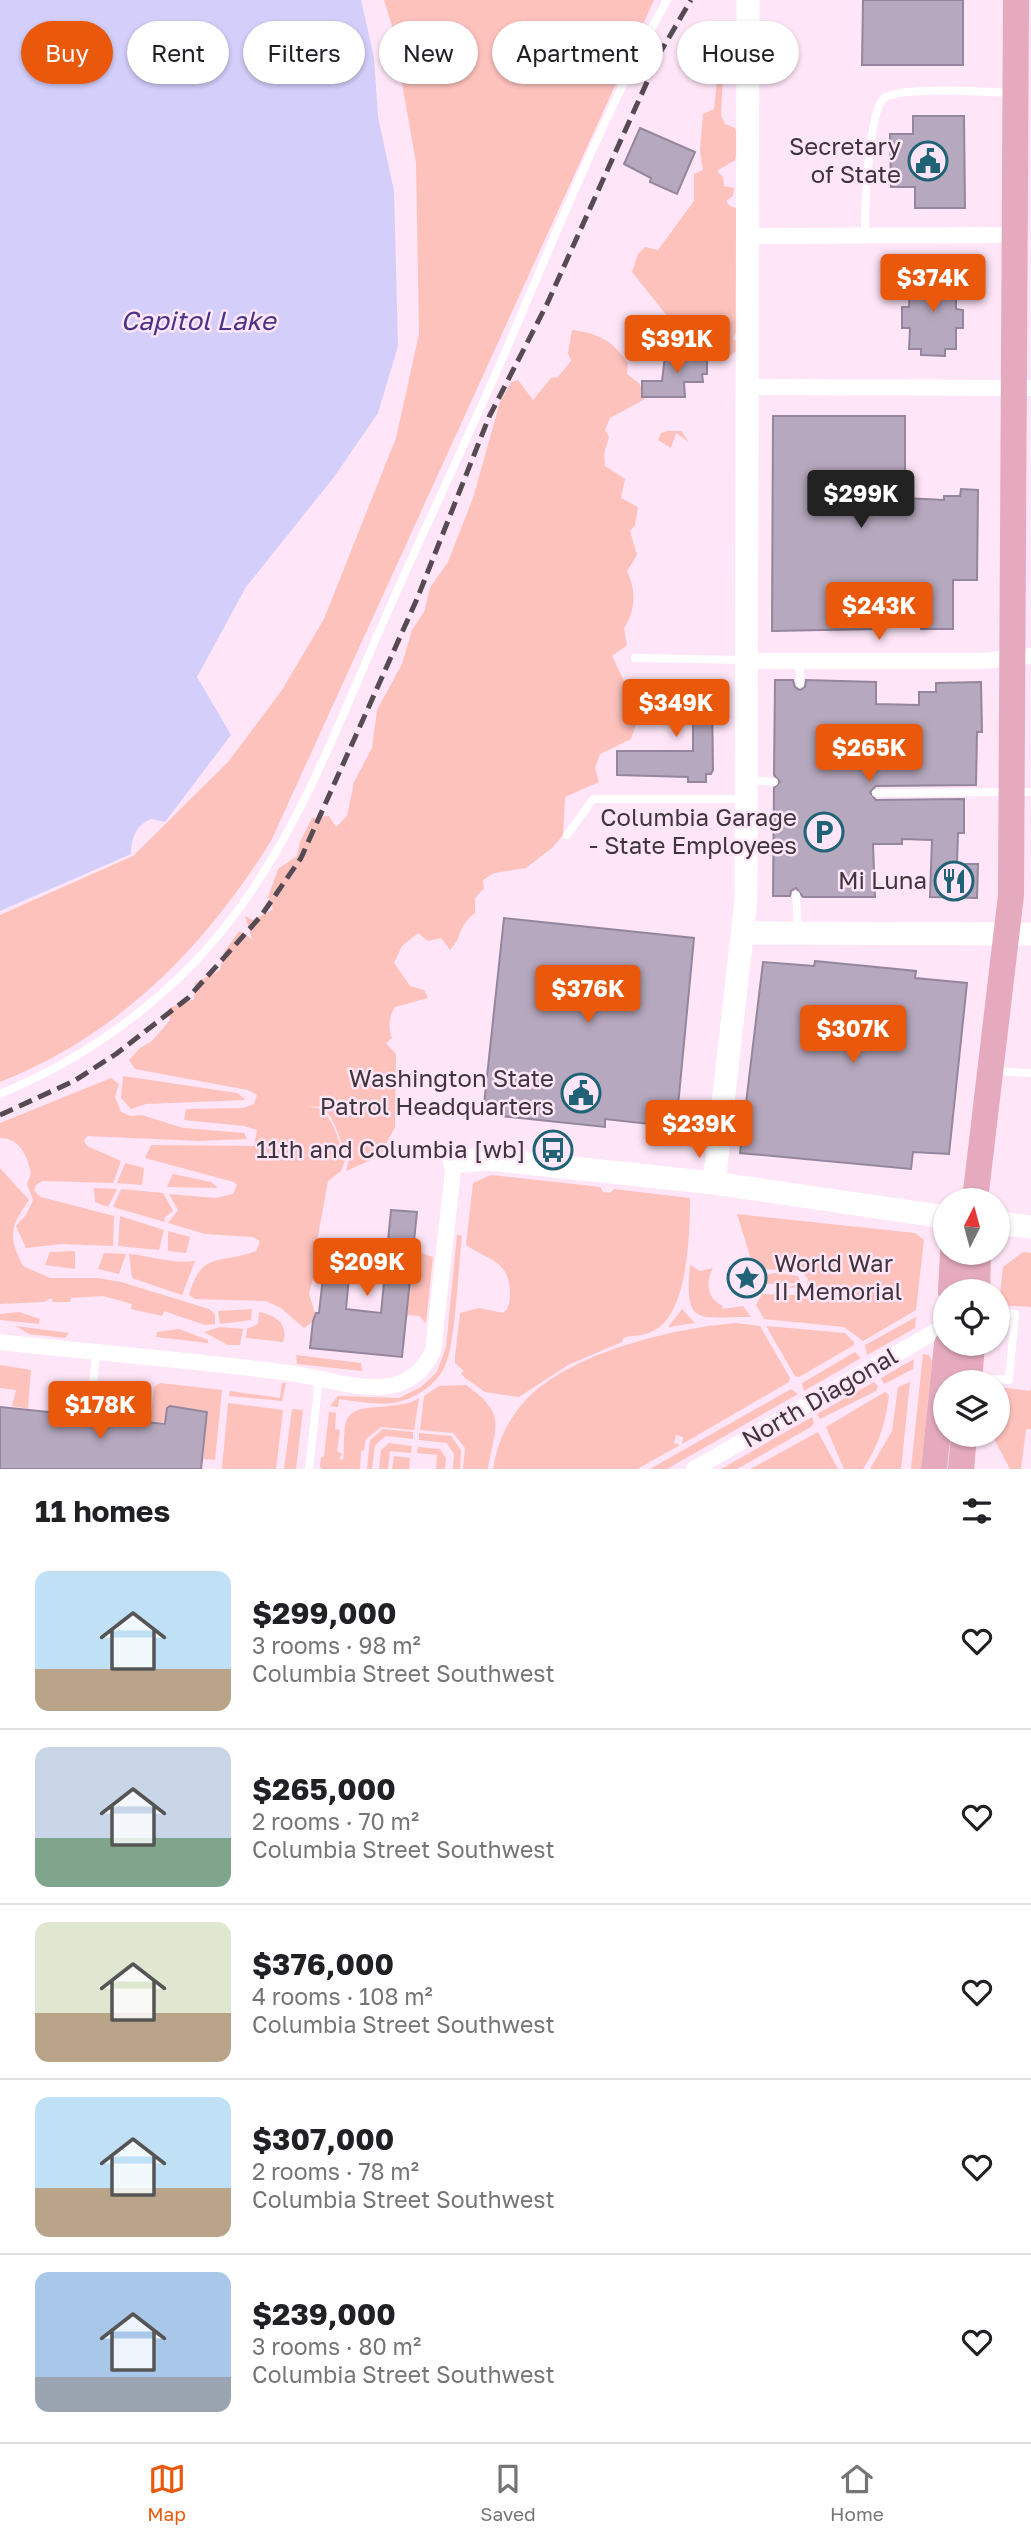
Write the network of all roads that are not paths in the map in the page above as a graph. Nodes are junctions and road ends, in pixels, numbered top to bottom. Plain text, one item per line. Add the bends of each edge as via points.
1 (667, 0) edge
2 (748, 0) edge
3 (1016, 0) edge
4 (1016, 93) junction
5 (1023, 125) edge
6 (864, 235) junction
7 (747, 236) junction
8 (1016, 236) junction
9 (746, 387) junction
10 (1023, 388) edge
11 (1021, 657) edge
12 (635, 658) dead end
13 (748, 661) junction
14 (799, 661) junction
15 (800, 682) dead end
16 (774, 782) dead end
17 (746, 790) junction
18 (1021, 792) edge
19 (876, 793) dead end
20 (567, 835) dead end
21 (796, 895) dead end
22 (745, 933) junction
23 (798, 933) junction
24 (1019, 934) edge
25 (991, 1071) junction
26 (1031, 1073) edge
27 (0, 1094) edge
28 (454, 1162) joint
29 (714, 1183) junction
30 (976, 1188) edge
31 (933, 1215) edge
32 (1010, 1224) edge
33 (1031, 1227) edge
34 (1010, 1313) edge
35 (933, 1333) edge
36 (0, 1342) edge
37 (96, 1353) junction
38 (946, 1356) edge
39 (1010, 1371) edge
40 (319, 1379) junction
41 (93, 1385) dead end
42 (963, 1447) edge
43 (309, 1469) edge
44 (695, 1469) edge
45 (934, 1469) edge
46 (961, 1469) edge

1 - 27 lane via 548,247 321,762 265,871 211,943 144,1009 77,1055
2 - 7 street
3 - 4 main road
4 - 5 main road
4 - 6 lane via 903,92 883,99 869,159
5 - 8 main road
6 - 7 street
6 - 8 street
7 - 9 street
8 - 10 main road
9 - 10 street
9 - 13 street
10 - 11 main road
11 - 14 street
11 - 18 main road
12 - 13 lane
13 - 14 street
13 - 17 street
14 - 15 lane
16 - 17 lane
17 - 20 lane via 593,799
17 - 22 street
18 - 19 lane
18 - 24 main road via 1011,895
21 - 23 lane
22 - 23 street
22 - 29 street
23 - 24 street
24 - 25 main road
25 - 26 lane
25 - 30 main road
28 - 29 street via 488,1159
28 - 40 street via 436,1336 427,1364 406,1381 387,1386
29 - 31 street
32 - 33 street
34 - 39 lane via 1016,1314
35 - 44 street, North Diagonal
36 - 37 street
37 - 40 street
37 - 41 lane
38 - 45 main road
40 - 43 lane
42 - 46 main road

